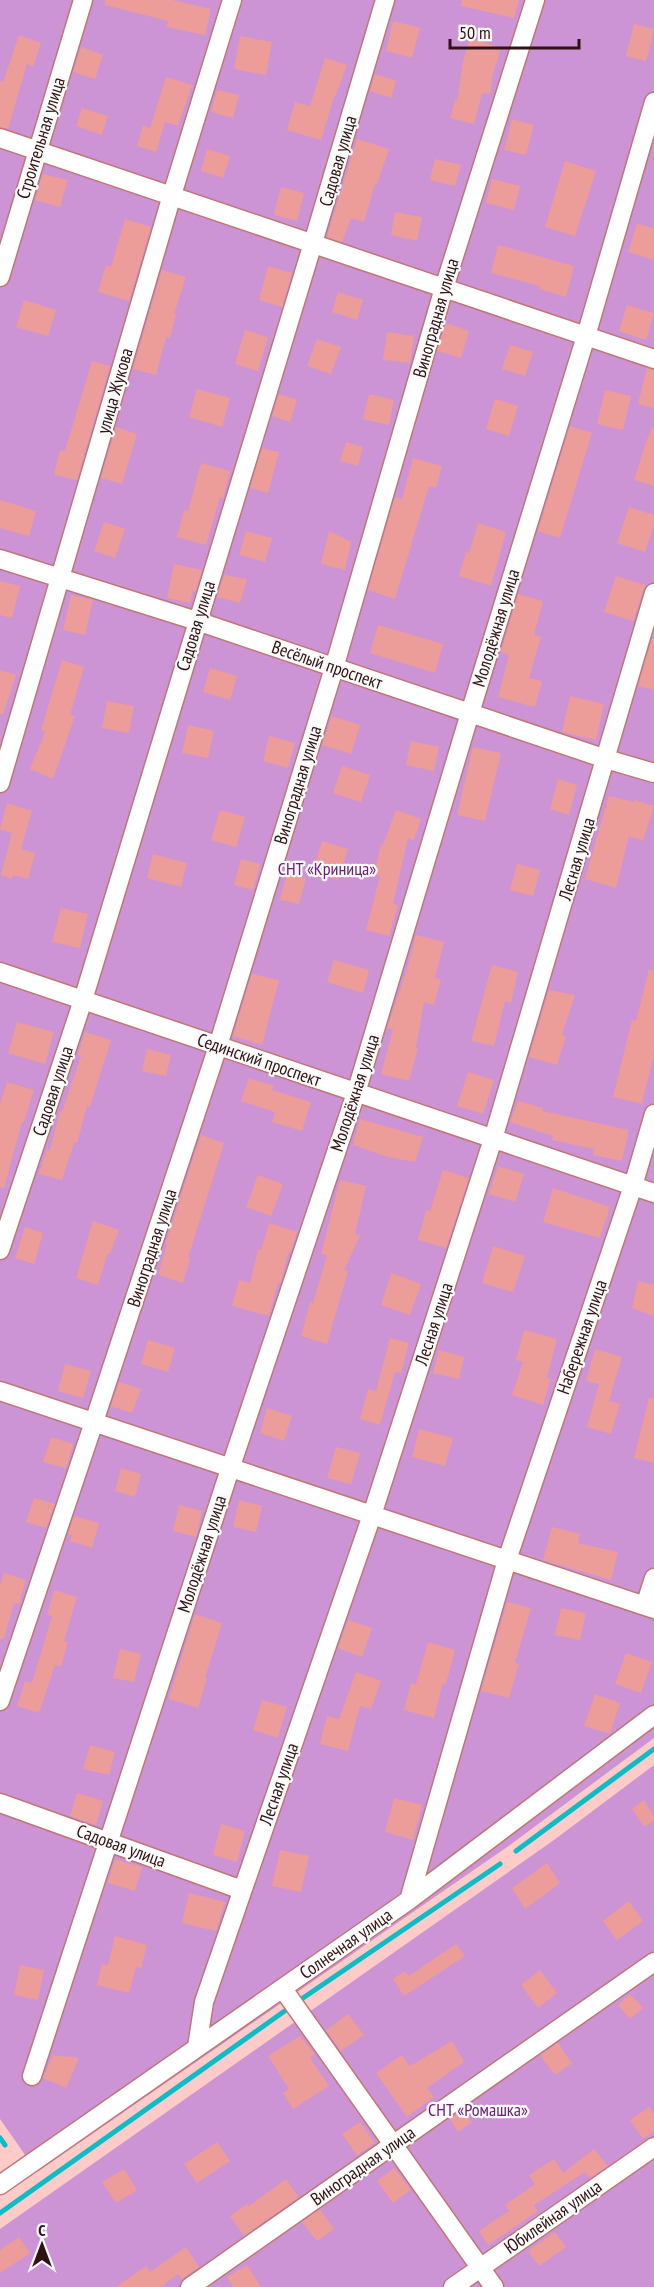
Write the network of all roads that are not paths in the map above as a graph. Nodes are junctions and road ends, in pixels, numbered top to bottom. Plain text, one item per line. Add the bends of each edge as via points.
1 (83, 0) edge
2 (232, 0) edge
3 (385, 0) edge
4 (535, 0) edge
5 (654, 102) edge
6 (0, 138) edge
7 (37, 150) junction
8 (172, 195) junction
9 (314, 243) junction
10 (0, 277) edge
11 (444, 288) junction
12 (586, 336) junction
13 (654, 359) edge
14 (0, 559) edge
15 (60, 579) junction
16 (654, 593) edge
17 (198, 621) junction
18 (334, 668) junction
19 (470, 713) junction
20 (606, 759) junction
21 (654, 773) edge
22 (0, 783) edge
23 (0, 972) edge
24 (83, 1000) junction
25 (218, 1047) junction
26 (356, 1093) junction
27 (654, 1114) edge
28 (493, 1139) junction
29 (633, 1186) junction
30 (654, 1193) edge
31 (0, 1250) edge
32 (0, 1391) edge
33 (94, 1422) junction
34 (230, 1469) junction
35 (372, 1515) junction
36 (507, 1560) junction
37 (654, 1578) edge
38 (650, 1607) edge
39 (0, 1701) edge
40 (654, 1715) edge
41 (0, 1803) edge
42 (108, 1841) junction
43 (242, 1890) junction
44 (409, 1900) junction
45 (654, 1962) edge
46 (290, 1999) junction
47 (197, 2048) junction
48 (32, 2076) dead end
49 (393, 2146) junction
50 (654, 2147) edge
51 (7, 2181) edge
52 (481, 2268) junction
53 (190, 2287) edge
54 (453, 2287) edge
55 (495, 2287) edge

1 - 7 street, Строительная улица
2 - 8 street, улица Жукова
3 - 9 street, Садовая улица
4 - 11 street, Виноградная улица
5 - 12 street, Молодёжная улица
6 - 7 street
7 - 8 street
7 - 10 street, Строительная улица
8 - 9 street
8 - 15 street, улица Жукова
9 - 11 street
9 - 17 street, Садовая улица
11 - 12 street
11 - 18 street, Виноградная улица
12 - 13 street
12 - 19 street, Молодёжная улица
14 - 15 street, Весёлый проспект
15 - 17 street, Весёлый проспект
15 - 22 street, улица Жукова
16 - 20 street, Лесная улица
17 - 18 street, Весёлый проспект
17 - 24 street, Садовая улица
18 - 19 street, Весёлый проспект
18 - 25 street, Виноградная улица
19 - 20 street, Весёлый проспект
19 - 26 street, Молодёжная улица
20 - 21 street, Весёлый проспект
20 - 28 street, Лесная улица
23 - 24 street, Сединский проспект
24 - 25 street, Сединский проспект
24 - 31 street, Садовая улица
25 - 26 street, Сединский проспект
25 - 33 street, Виноградная улица
26 - 28 street, Сединский проспект
26 - 34 street, Молодёжная улица
27 - 29 street, Набережная улица
28 - 29 street, Сединский проспект
28 - 35 street, Лесная улица
29 - 30 street, Сединский проспект
29 - 36 street, Набережная улица
32 - 33 street
33 - 34 street
33 - 39 street, Виноградная улица
34 - 35 street
34 - 42 street, Молодёжная улица
35 - 36 street
35 - 43 street, Лесная улица
36 - 38 street
36 - 44 street, Набережная улица
37 - 38 street
40 - 44 street, Солнечная улица
41 - 42 street, Садовая улица
42 - 43 street, Садовая улица
42 - 48 street, Молодёжная улица
43 - 47 street, Лесная улица via 204,2002
44 - 46 street, Солнечная улица
45 - 49 street, Виноградная улица
46 - 47 street, Солнечная улица
46 - 49 street
47 - 51 street, Солнечная улица
49 - 52 street
49 - 53 street, Виноградная улица
50 - 52 street, Юбилейная улица
52 - 54 street, Юбилейная улица
52 - 55 street

